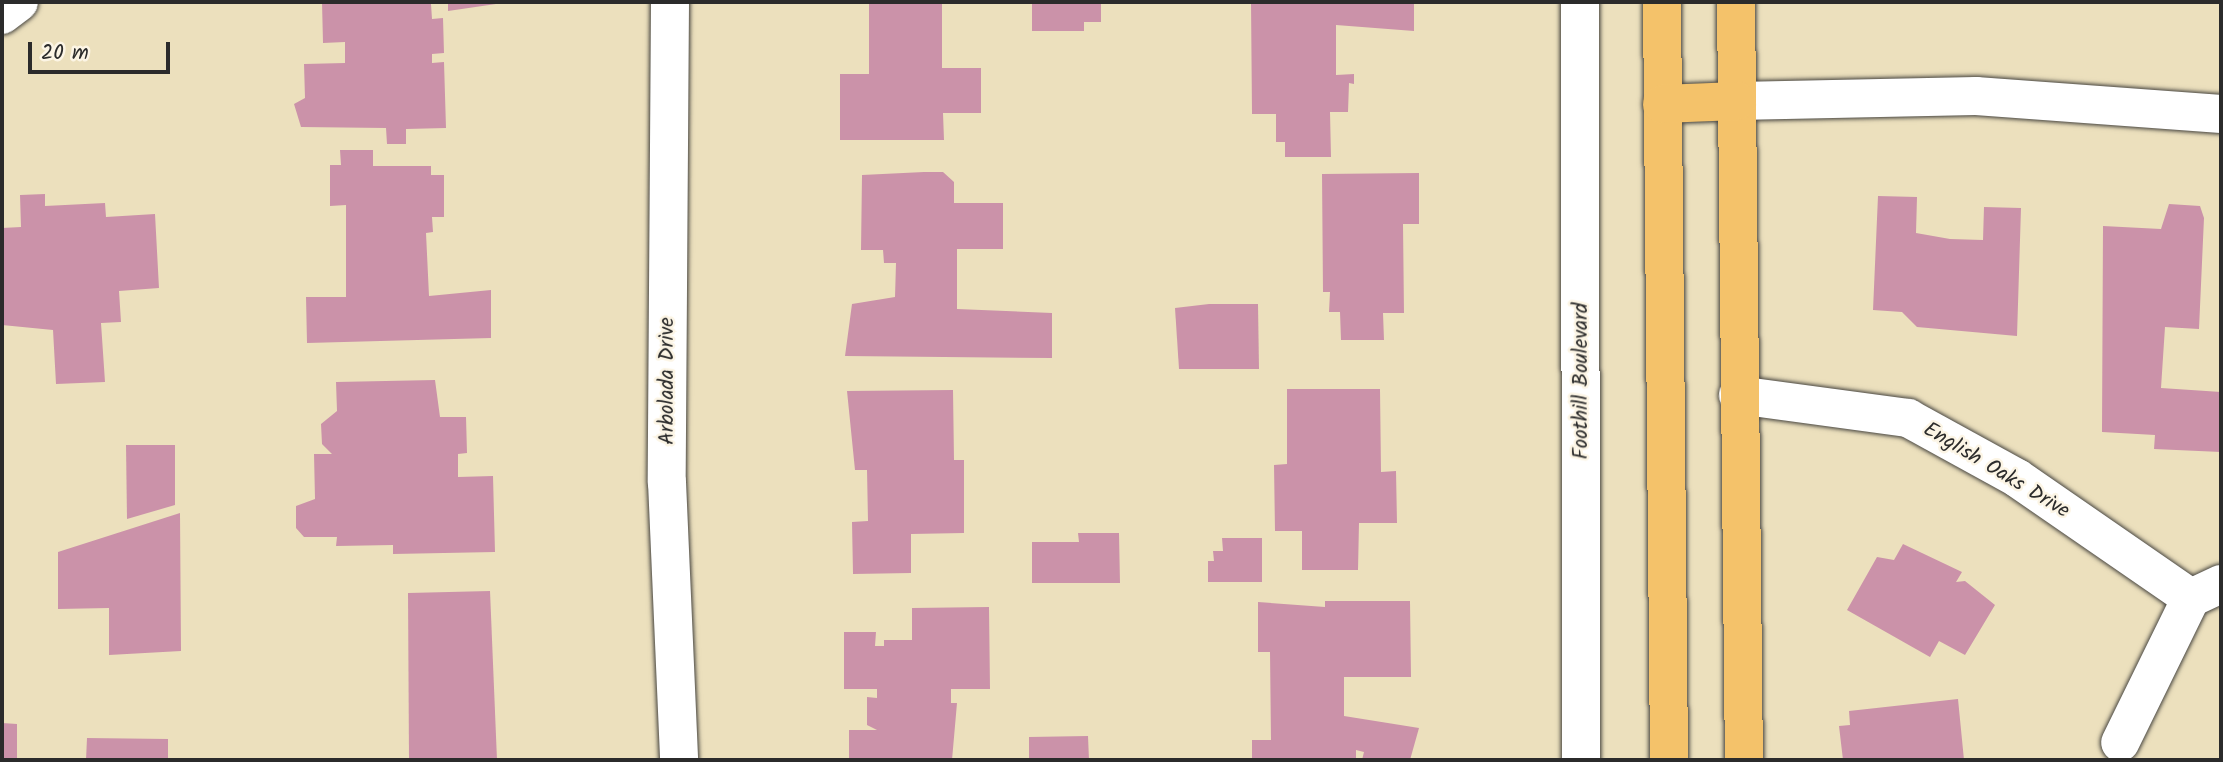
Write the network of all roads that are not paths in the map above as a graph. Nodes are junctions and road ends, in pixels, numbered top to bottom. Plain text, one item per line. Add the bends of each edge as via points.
1 (19, 2) edge
2 (670, 2) edge
3 (1580, 2) edge
4 (1662, 2) edge
5 (1736, 2) edge
6 (2, 15) edge
7 (1737, 101) junction
8 (1661, 104) junction
9 (2221, 114) edge
10 (1738, 395) junction
11 (2206, 591) edge
12 (2120, 743) dead end
13 (679, 760) edge
14 (1581, 760) edge
15 (1669, 760) edge
16 (1744, 760) edge

1 - 6 street
2 - 13 street, Arbolada Drive via 667,482
3 - 14 street, Foothill Boulevard
4 - 8 main road
5 - 7 main road
7 - 8 main road
7 - 9 street via 1976,96
7 - 10 main road
8 - 15 main road
10 - 11 street, English Oaks Drive via 1908,418
10 - 16 main road
11 - 12 street, English Oaks Drive

